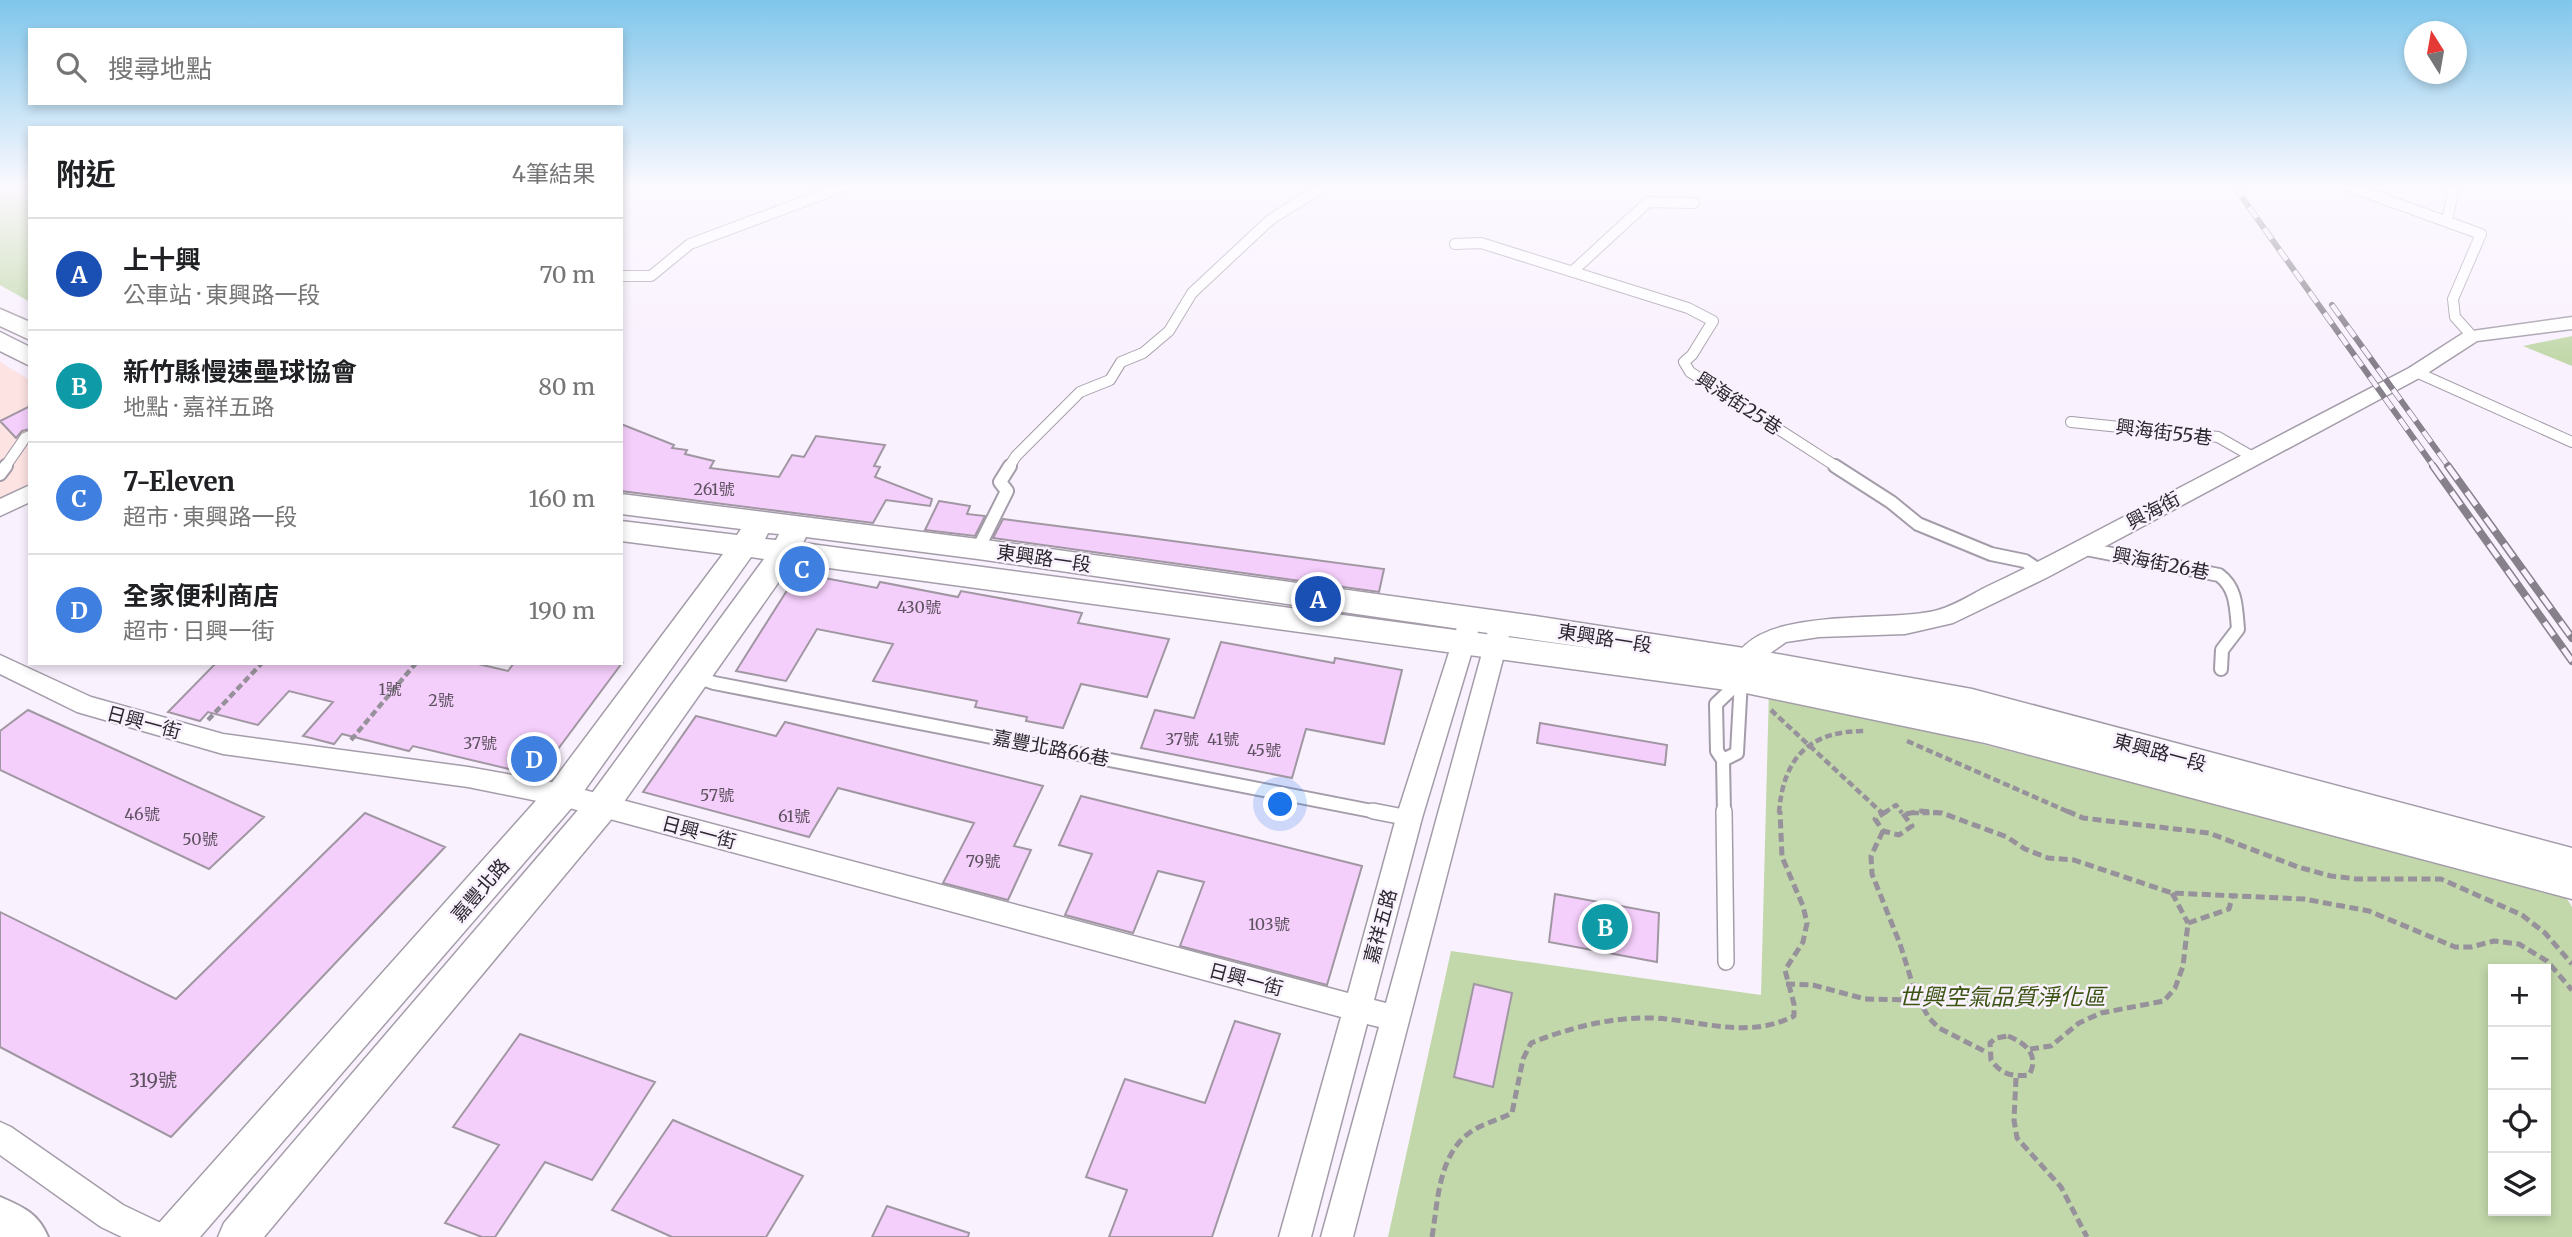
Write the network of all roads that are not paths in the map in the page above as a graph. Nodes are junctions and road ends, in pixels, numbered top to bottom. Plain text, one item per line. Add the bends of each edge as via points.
1 (691, 244) edge
2 (1245, 244) edge
3 (1455, 244) dead end
4 (1462, 244) edge
5 (1483, 244) edge
6 (1603, 244) edge
7 (2478, 244) edge
8 (1573, 271) junction
9 (623, 276) edge
10 (0, 316) edge
11 (2572, 323) edge
12 (28, 331) edge
13 (2472, 336) junction
14 (0, 340) edge
15 (28, 357) edge
16 (2416, 372) junction
17 (2071, 422) dead end
18 (28, 437) edge
19 (2572, 442) edge
20 (2253, 457) junction
21 (0, 474) edge
22 (28, 493) edge
23 (623, 504) edge
24 (0, 509) edge
25 (623, 531) edge
26 (754, 534) junction
27 (791, 539) junction
28 (2081, 547) junction
29 (978, 549) junction
30 (2040, 571) junction
31 (1483, 633) junction
32 (0, 664) edge
33 (2221, 669) dead end
34 (1742, 670) junction
35 (693, 676) junction
36 (1723, 760) junction
37 (562, 795) junction
38 (602, 806) junction
39 (1409, 818) junction
40 (2570, 881) edge
41 (1727, 962) dead end
42 (1357, 1009) junction
43 (1397, 1019) junction
44 (0, 1137) edge
45 (0, 1220) edge
46 (25, 1237) edge
47 (156, 1237) edge
48 (173, 1237) edge
49 (238, 1237) edge
50 (1295, 1237) edge
51 (1337, 1237) edge

1 - 9 lane via 651,276
2 - 29 lane via 1192,293 1169,331 1143,354 1121,362 1110,380 1080,392 1016,456 1000,482 1007,491
3 - 4 lane, 興海街25巷
5 - 8 lane, 興海街25巷
6 - 8 lane
7 - 13 lane via 2453,299 2455,317
8 - 30 lane, 興海街25巷 via 1706,316 1713,321 1684,362 1690,372 1918,524 1991,554 2025,561
10 - 12 street
11 - 13 street, 興海街
13 - 16 street, 興海街
14 - 15 street
16 - 19 lane
16 - 20 street, 興海街
17 - 20 lane, 興海街55巷 via 2218,436
18 - 21 lane
20 - 28 street, 興海街
22 - 24 street
23 - 26 street, 東興路一段
25 - 26 street, 東興路一段
26 - 27 street, 東興路一段
26 - 37 street, 嘉豐北路
27 - 29 street, 東興路一段
27 - 31 street, 東興路一段
27 - 35 street, 嘉豐北路
28 - 30 street, 興海街
28 - 33 lane, 興海街26巷 via 2227,580 2233,587 2238,629 2222,650
29 - 31 street, 東興路一段
30 - 34 street, 興海街 via 1945,617 1905,625 1780,634
31 - 34 street, 東興路一段
31 - 39 street, 嘉祥五路
31 - 43 street, 嘉祥五路
32 - 37 street, 日興一街 via 85,705 223,744 468,777
34 - 36 lane via 1737,753
34 - 36 lane via 1716,704 1717,751
34 - 40 street, 東興路一段
35 - 38 street, 嘉豐北路
35 - 39 lane, 嘉豐北路66巷
36 - 41 lane
37 - 38 street, 日興一街
37 - 48 street, 嘉豐北路
38 - 42 street, 日興一街
38 - 49 street, 嘉豐北路
39 - 42 street, 嘉祥五路
42 - 43 street, 日興一街
42 - 50 street, 嘉祥五路
43 - 51 street, 嘉祥五路
44 - 47 street via 112,1216
45 - 46 main road

